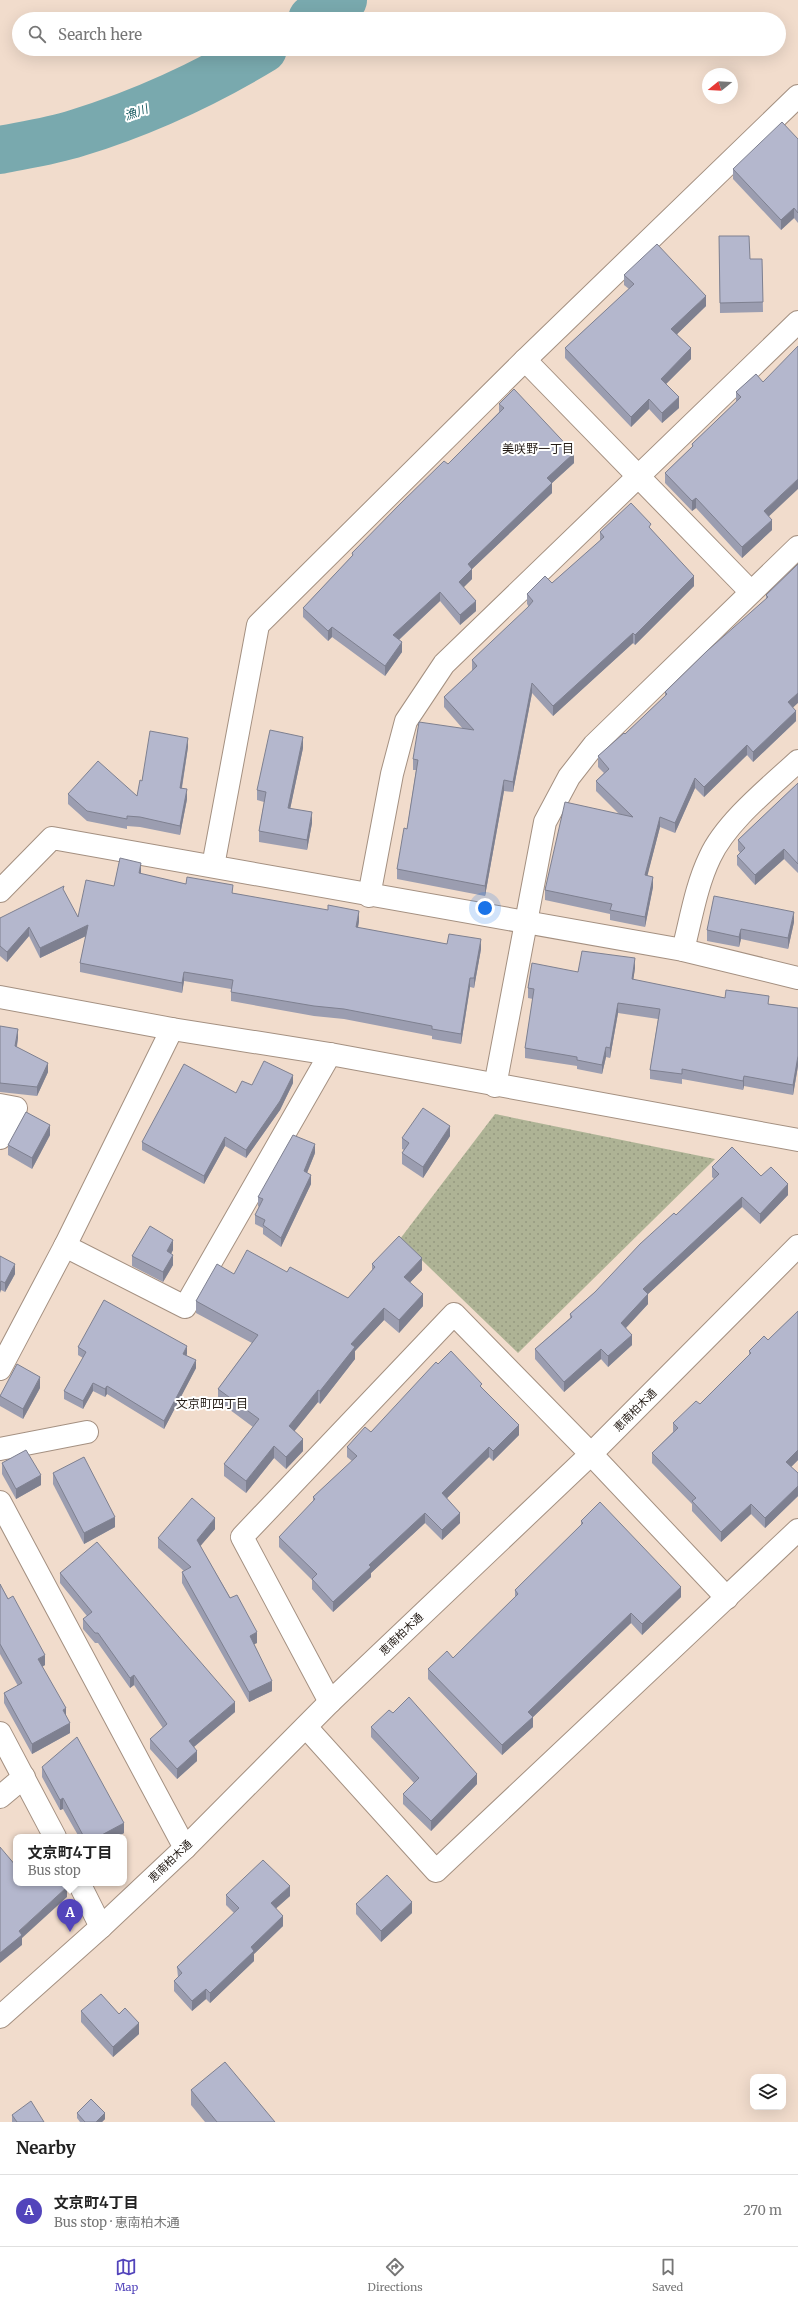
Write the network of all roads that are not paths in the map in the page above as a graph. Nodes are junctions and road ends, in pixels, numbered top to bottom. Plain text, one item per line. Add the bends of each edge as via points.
1 (798, 96) edge
2 (798, 322) edge
3 (525, 360) junction
4 (638, 478) junction
5 (798, 547) edge
6 (751, 592) junction
7 (798, 761) edge
8 (213, 866) junction
9 (0, 891) edge
10 (369, 896) junction
11 (525, 924) junction
12 (683, 950) junction
13 (798, 978) edge
14 (0, 997) edge
15 (172, 1029) junction
16 (330, 1054) junction
17 (495, 1086) junction
18 (0, 1105) edge
19 (0, 1138) edge
20 (798, 1140) edge
21 (65, 1246) junction
22 (798, 1246) edge
23 (0, 1369) edge
24 (87, 1432) dead end
25 (0, 1449) edge
26 (591, 1454) junction
27 (0, 1502) edge
28 (798, 1530) edge
29 (727, 1598) junction
30 (330, 1702) junction
31 (306, 1727) junction
32 (0, 1733) edge
33 (24, 1777) junction
34 (0, 1796) edge
35 (53, 1834) edge
36 (185, 1848) junction
37 (80, 1886) edge
38 (101, 1927) junction
39 (1, 2014) edge

1 - 3 street
2 - 4 street
3 - 4 street
3 - 8 street via 258,625
4 - 6 street
4 - 10 street via 444,664 406,721 392,774
5 - 6 street
6 - 11 street via 594,745 569,777 545,822
7 - 12 street via 734,822 710,856
8 - 9 street via 52,838
8 - 10 street
10 - 11 street
11 - 12 street
11 - 17 street
12 - 13 street
14 - 15 street
15 - 16 street
15 - 21 street
16 - 17 street
16 - 21 street via 185,1307
17 - 20 street
18 - 19 street via 16,1108
21 - 23 street
22 - 26 street, 恵南柏木通
24 - 25 street
26 - 29 street
26 - 30 street, 恵南柏木通
26 - 30 street via 454,1314 242,1537
27 - 36 street
28 - 29 street
29 - 31 street via 436,1871
30 - 31 street, 恵南柏木通
31 - 36 street, 恵南柏木通
32 - 33 street
33 - 34 street
33 - 35 street
36 - 38 street, 恵南柏木通
37 - 38 street
38 - 39 street, 恵南柏木通

